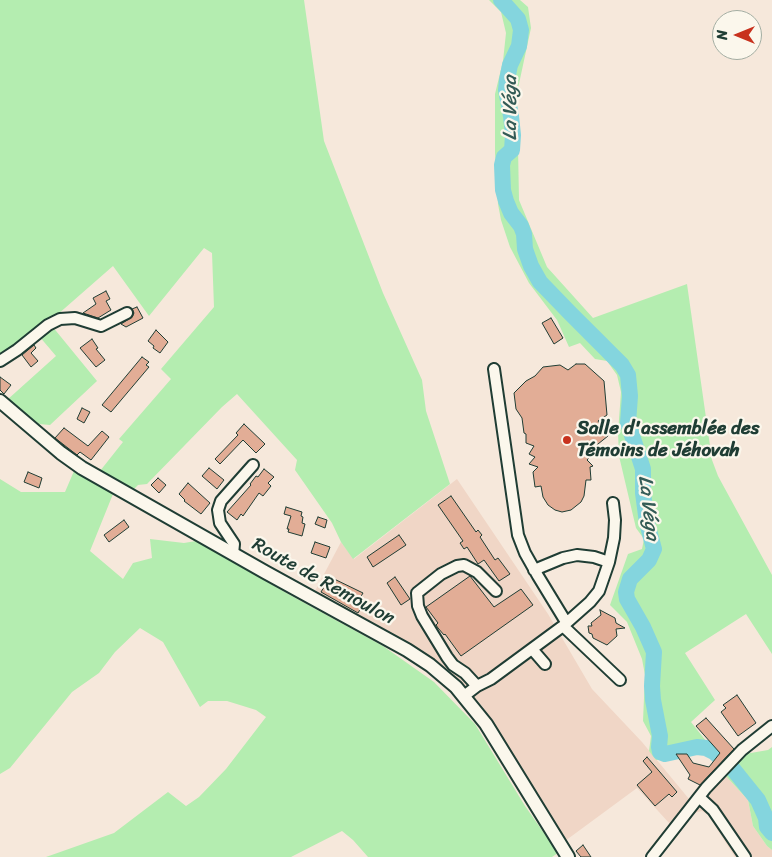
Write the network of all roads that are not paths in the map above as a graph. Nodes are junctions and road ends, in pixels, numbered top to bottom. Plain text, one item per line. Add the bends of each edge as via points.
1 (127, 313) dead end
2 (0, 361) edge
3 (494, 368) dead end
4 (0, 401) edge
5 (253, 465) dead end
6 (613, 503) dead end
7 (233, 554) junction
8 (609, 562) junction
9 (534, 570) junction
10 (496, 591) dead end
11 (564, 624) junction
12 (532, 649) junction
13 (545, 664) dead end
14 (620, 680) dead end
15 (476, 686) junction
16 (464, 696) junction
17 (772, 726) edge
18 (699, 797) junction
19 (568, 857) edge
20 (652, 857) edge
21 (745, 857) edge

1 - 2 street via 101,326 75,318 60,319
3 - 9 street via 515,521
4 - 7 main road, Route de Remoulon via 74,462
5 - 7 street via 221,501 218,510 220,523 234,544
6 - 8 street via 615,528
7 - 16 main road, Route de Remoulon via 430,664
8 - 9 street via 577,556
8 - 11 street via 599,591
9 - 11 street
10 - 15 street via 477,572 464,565 441,574 417,593 422,616 447,657
11 - 12 street
11 - 14 street
12 - 13 street
12 - 15 street
15 - 16 street
16 - 19 main road, Route de Remoulon via 486,724
17 - 18 street via 730,762
18 - 20 street
18 - 21 street via 713,810

